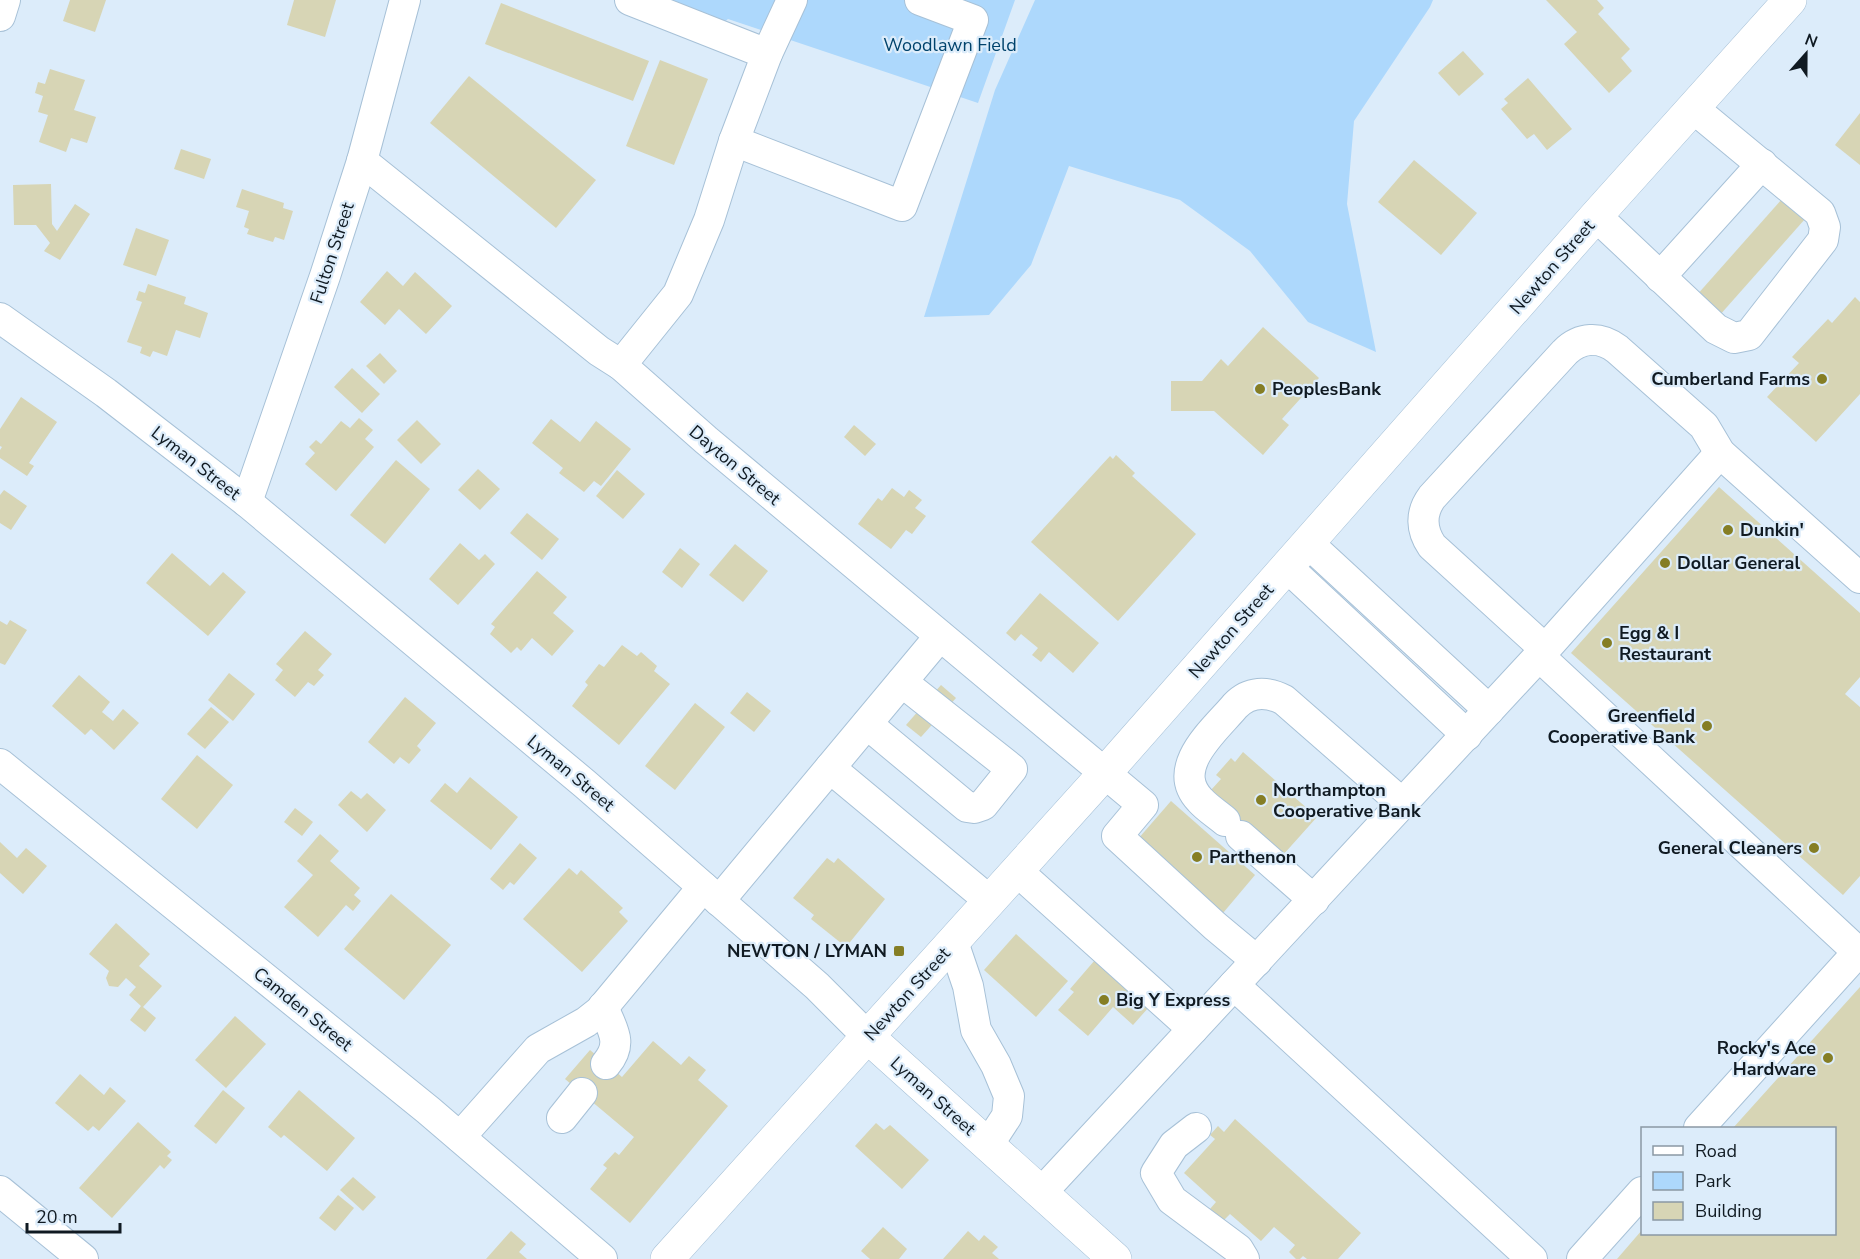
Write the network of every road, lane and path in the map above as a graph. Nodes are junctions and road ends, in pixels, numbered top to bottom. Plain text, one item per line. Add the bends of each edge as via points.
1 (5, 0) edge
2 (405, 0) edge
3 (630, 0) edge
4 (792, 0) edge
5 (920, 0) edge
6 (1790, 0) edge
7 (0, 16) edge
8 (767, 54) junction
9 (1693, 108) junction
10 (735, 141) junction
11 (362, 161) junction
12 (1762, 164) junction
13 (1596, 216) junction
14 (1660, 277) junction
15 (0, 318) edge
16 (621, 365) junction
17 (1720, 453) junction
18 (247, 502) junction
19 (1308, 543) junction
20 (1287, 567) junction
21 (1860, 578) edge
22 (940, 636) junction
23 (1542, 652) junction
24 (902, 682) junction
25 (1489, 710) junction
26 (867, 724) junction
27 (1467, 735) junction
28 (0, 764) edge
29 (830, 768) junction
30 (1105, 773) junction
31 (1403, 804) junction
32 (1017, 871) junction
33 (711, 894) junction
34 (1314, 900) junction
35 (990, 901) junction
36 (953, 942) junction
37 (1859, 951) edge
38 (1257, 961) junction
39 (1234, 985) junction
40 (603, 1006) junction
41 (1193, 1029) junction
42 (868, 1037) junction
43 (606, 1064) dead end
44 (582, 1093) dead end
45 (561, 1118) dead end
46 (1700, 1127) edge
47 (1196, 1128) dead end
48 (460, 1137) junction
49 (988, 1145) junction
50 (0, 1191) edge
51 (1041, 1193) junction
52 (1641, 1193) edge
53 (83, 1259) edge
54 (602, 1259) edge
55 (668, 1259) edge
56 (1114, 1259) edge
57 (1245, 1259) edge
58 (1532, 1259) edge
59 (1582, 1259) edge

1 - 7 street
2 - 11 street, Fulton Street
3 - 8 street
4 - 8 street
5 - 10 street via 973,21 902,206
6 - 9 main road, Newton Street
8 - 10 street
9 - 12 street
9 - 13 main road, Newton Street
10 - 16 street via 709,220 678,294
11 - 16 street, Dayton Street
11 - 18 street, Fulton Street
12 - 14 street
12 - 14 street via 1820,213 1825,227 1823,240 1749,335 1734,338 1716,329
13 - 14 street
13 - 19 main road, Newton Street
15 - 18 street, Lyman Street via 106,393
16 - 22 street, Dayton Street
17 - 21 street
17 - 23 street
17 - 23 street via 1704,426 1617,349 1590,339 1564,352 1432,497 1423,524 1432,546
18 - 33 street, Lyman Street
19 - 20 main road, Newton Street
19 - 25 street
20 - 27 street
20 - 30 main road, Newton Street
22 - 24 street
22 - 30 street, Dayton Street
23 - 25 street
23 - 37 street
24 - 26 street
24 - 26 street via 1012,769 983,805 967,807
25 - 27 street
26 - 29 street
27 - 31 street
28 - 48 street, Camden Street
29 - 33 street
29 - 35 street
30 - 32 main road, Newton Street
30 - 38 street, Dayton Street via 1143,805 1117,836
31 - 34 street
31 - 34 street via 1288,703 1266,693 1243,699 1194,755 1192,786 1201,801
32 - 35 main road, Newton Street
32 - 41 street
33 - 40 street
33 - 42 street, Lyman Street via 818,986
34 - 38 street
35 - 36 main road, Newton Street
36 - 42 main road, Newton Street
36 - 49 street via 968,986 976,1029 1009,1096 1007,1116
37 - 46 street
38 - 39 street
39 - 41 street
39 - 58 street
40 - 43 street via 616,1045
40 - 48 street via 586,1022 538,1049
41 - 51 street
42 - 49 main road, Lyman Street
42 - 55 main road, Newton Street
44 - 45 street
47 - 57 street via 1174,1144 1156,1173 1172,1200 1238,1249
48 - 54 street, Camden Street
49 - 51 main road, Lyman Street
50 - 53 street
51 - 56 main road, Lyman Street
52 - 59 street

